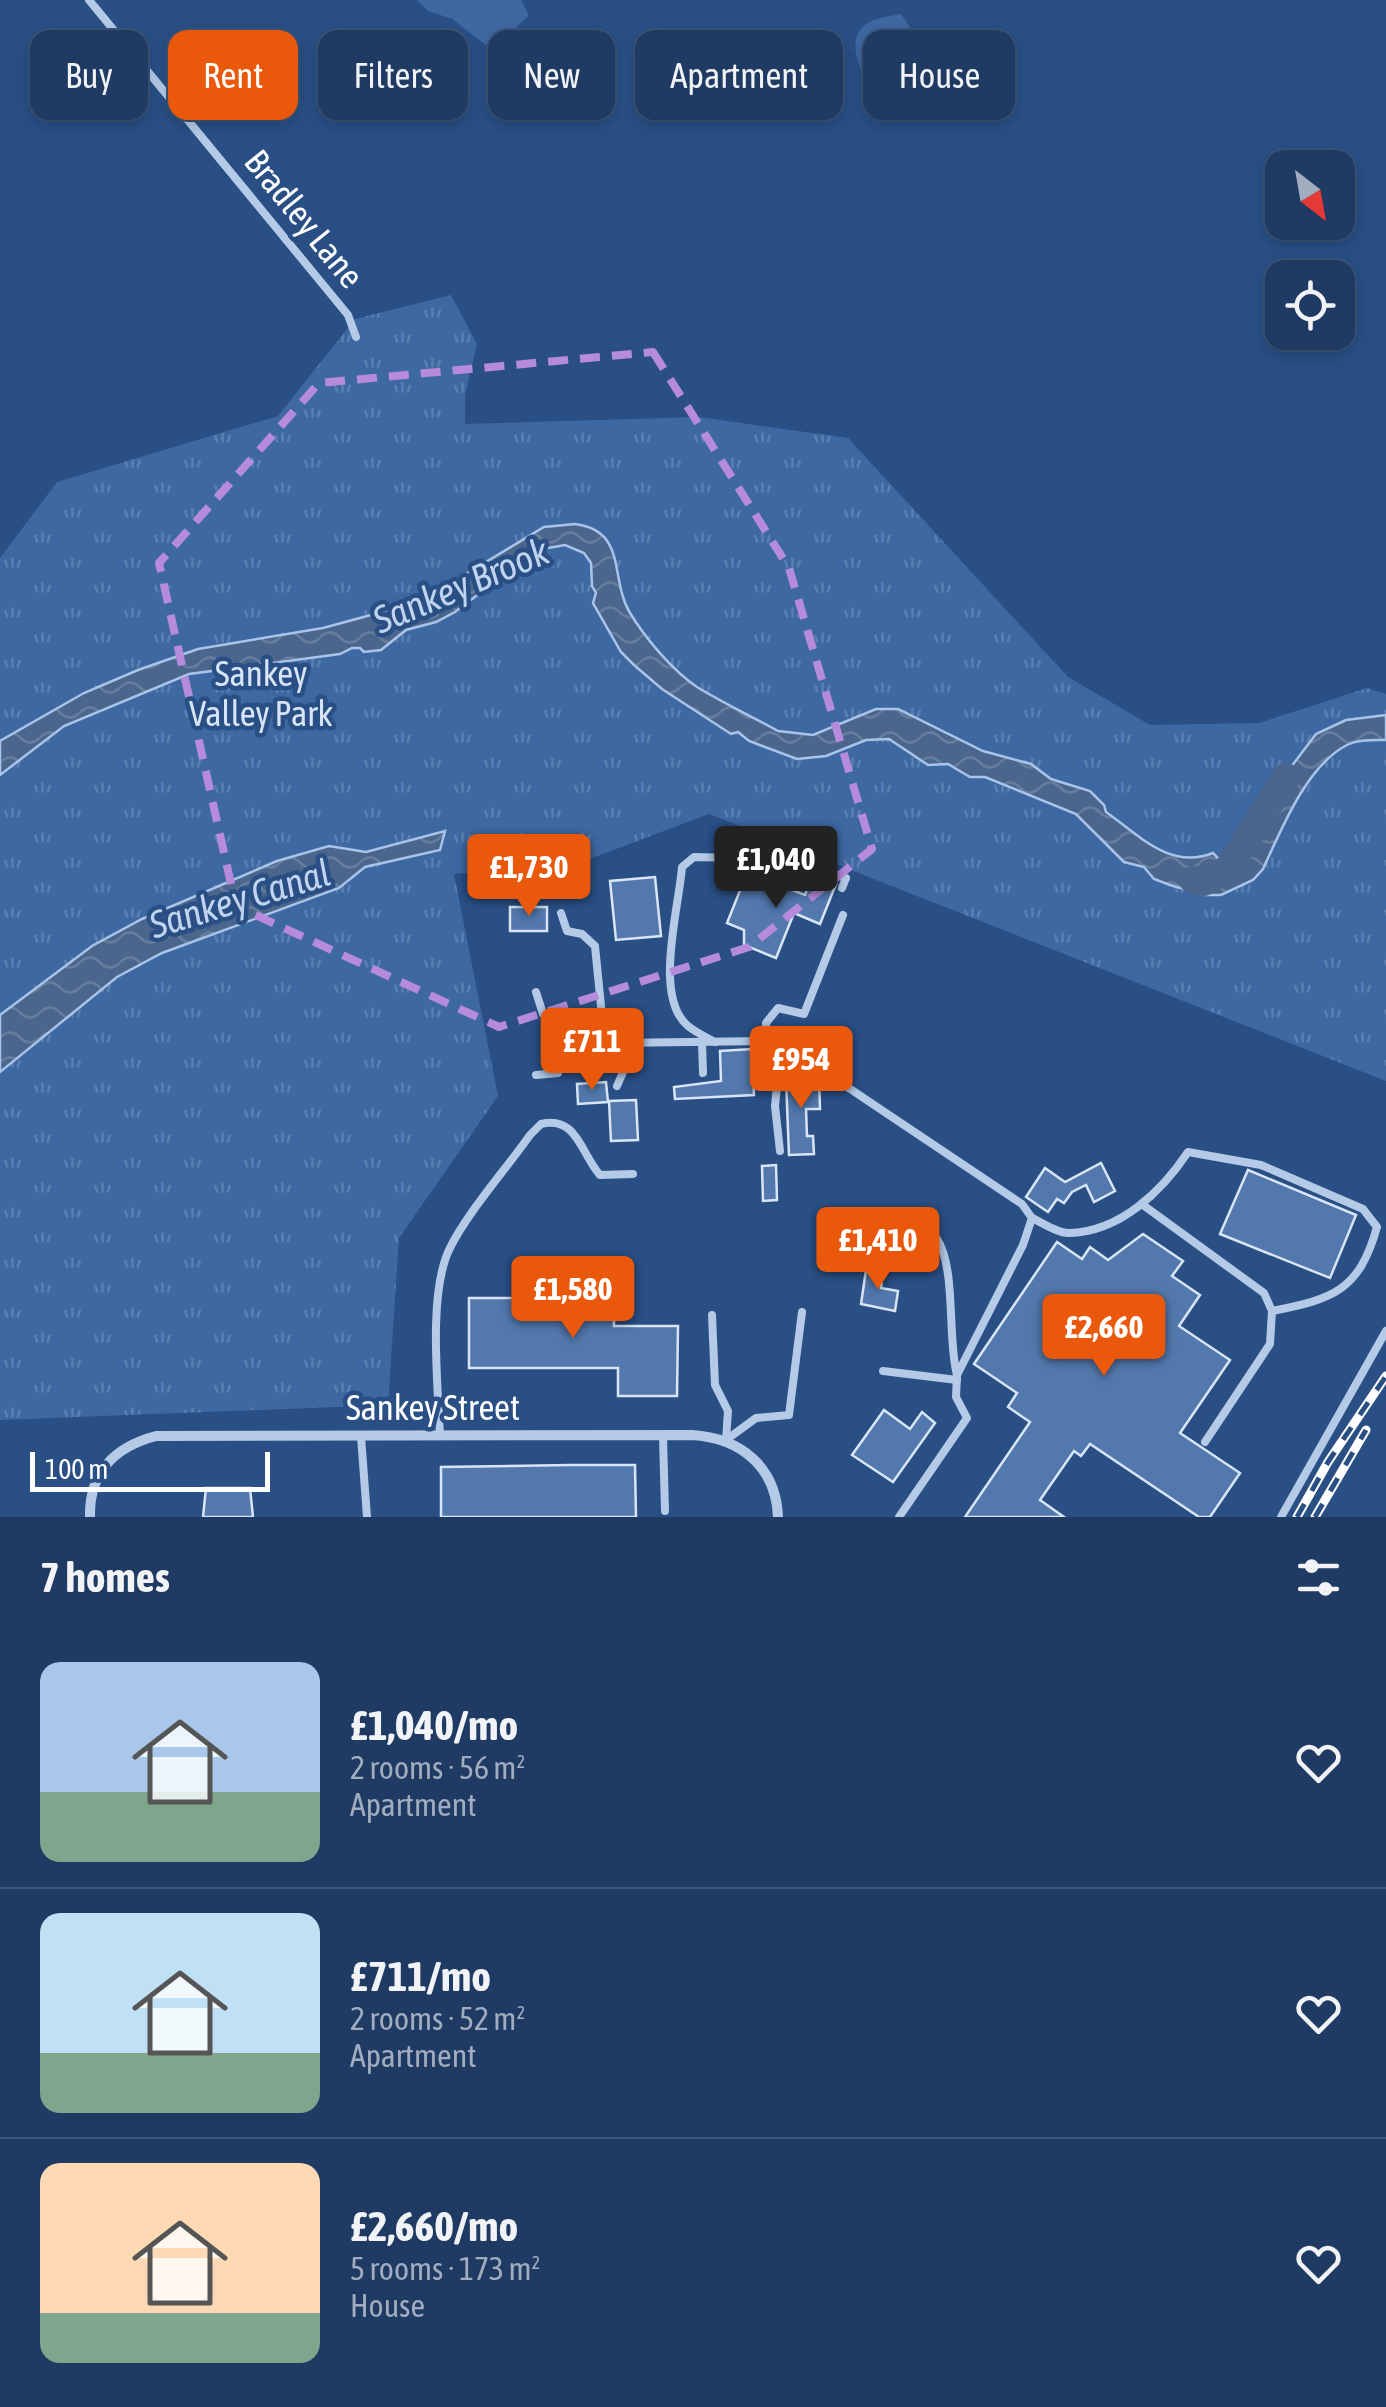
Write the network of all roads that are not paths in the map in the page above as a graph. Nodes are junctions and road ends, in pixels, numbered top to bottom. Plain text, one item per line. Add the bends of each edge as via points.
1 (89, 0) edge
2 (356, 337) dead end
3 (842, 888) dead end
4 (561, 913) dead end
5 (843, 916) dead end
6 (536, 992) dead end
7 (605, 1031) junction
8 (766, 1041) junction
9 (702, 1042) junction
10 (715, 1042) junction
11 (618, 1044) junction
12 (781, 1046) junction
13 (703, 1073) dead end
14 (536, 1075) dead end
15 (617, 1086) dead end
16 (780, 1150) dead end
17 (633, 1174) dead end
18 (1142, 1204) junction
19 (1032, 1218) junction
20 (860, 1239) dead end
21 (1272, 1311) junction
22 (802, 1312) dead end
23 (712, 1315) dead end
24 (1386, 1332) edge
25 (883, 1371) dead end
26 (957, 1377) junction
27 (361, 1436) junction
28 (440, 1436) junction
29 (663, 1436) junction
30 (726, 1440) junction
31 (1206, 1442) dead end
32 (665, 1511) dead end
33 (90, 1517) edge
34 (367, 1517) edge
35 (778, 1517) edge
36 (899, 1517) edge
37 (1281, 1517) edge

1 - 2 lane, Bradley Lane via 348,315
3 - 10 lane via 846,878 812,866 694,857 682,867 668,985 676,1012
4 - 7 lane via 567,930 595,946
5 - 8 lane via 804,1014 778,1008 766,1022
6 - 7 lane via 543,1014 554,1022
7 - 11 lane
8 - 10 lane
8 - 12 lane
9 - 10 lane
9 - 11 lane
9 - 13 lane
11 - 14 lane via 557,1046 558,1073
11 - 15 lane via 624,1070
12 - 16 lane
12 - 19 lane via 1022,1204
17 - 28 lane via 600,1175 572,1130 561,1124 541,1124 530,1135 459,1234 440,1275
18 - 19 lane via 1099,1228 1065,1233
18 - 21 lane via 1264,1293
18 - 21 lane via 1188,1152 1261,1166 1362,1209 1377,1228 1352,1282 1314,1303
19 - 26 lane
20 - 26 lane via 912,1223 929,1228 939,1241 951,1285
21 - 31 lane via 1270,1344
22 - 30 lane via 790,1415 756,1418
23 - 30 lane via 715,1385 728,1411
24 - 37 lane
25 - 26 lane
26 - 36 lane via 956,1397 967,1418
27 - 28 street, Sankey Street
27 - 33 street, Sankey Street via 138,1441 104,1466 92,1490
27 - 34 lane
28 - 29 street, Sankey Street
29 - 30 street, Sankey Street
29 - 32 lane
30 - 35 street via 764,1470

